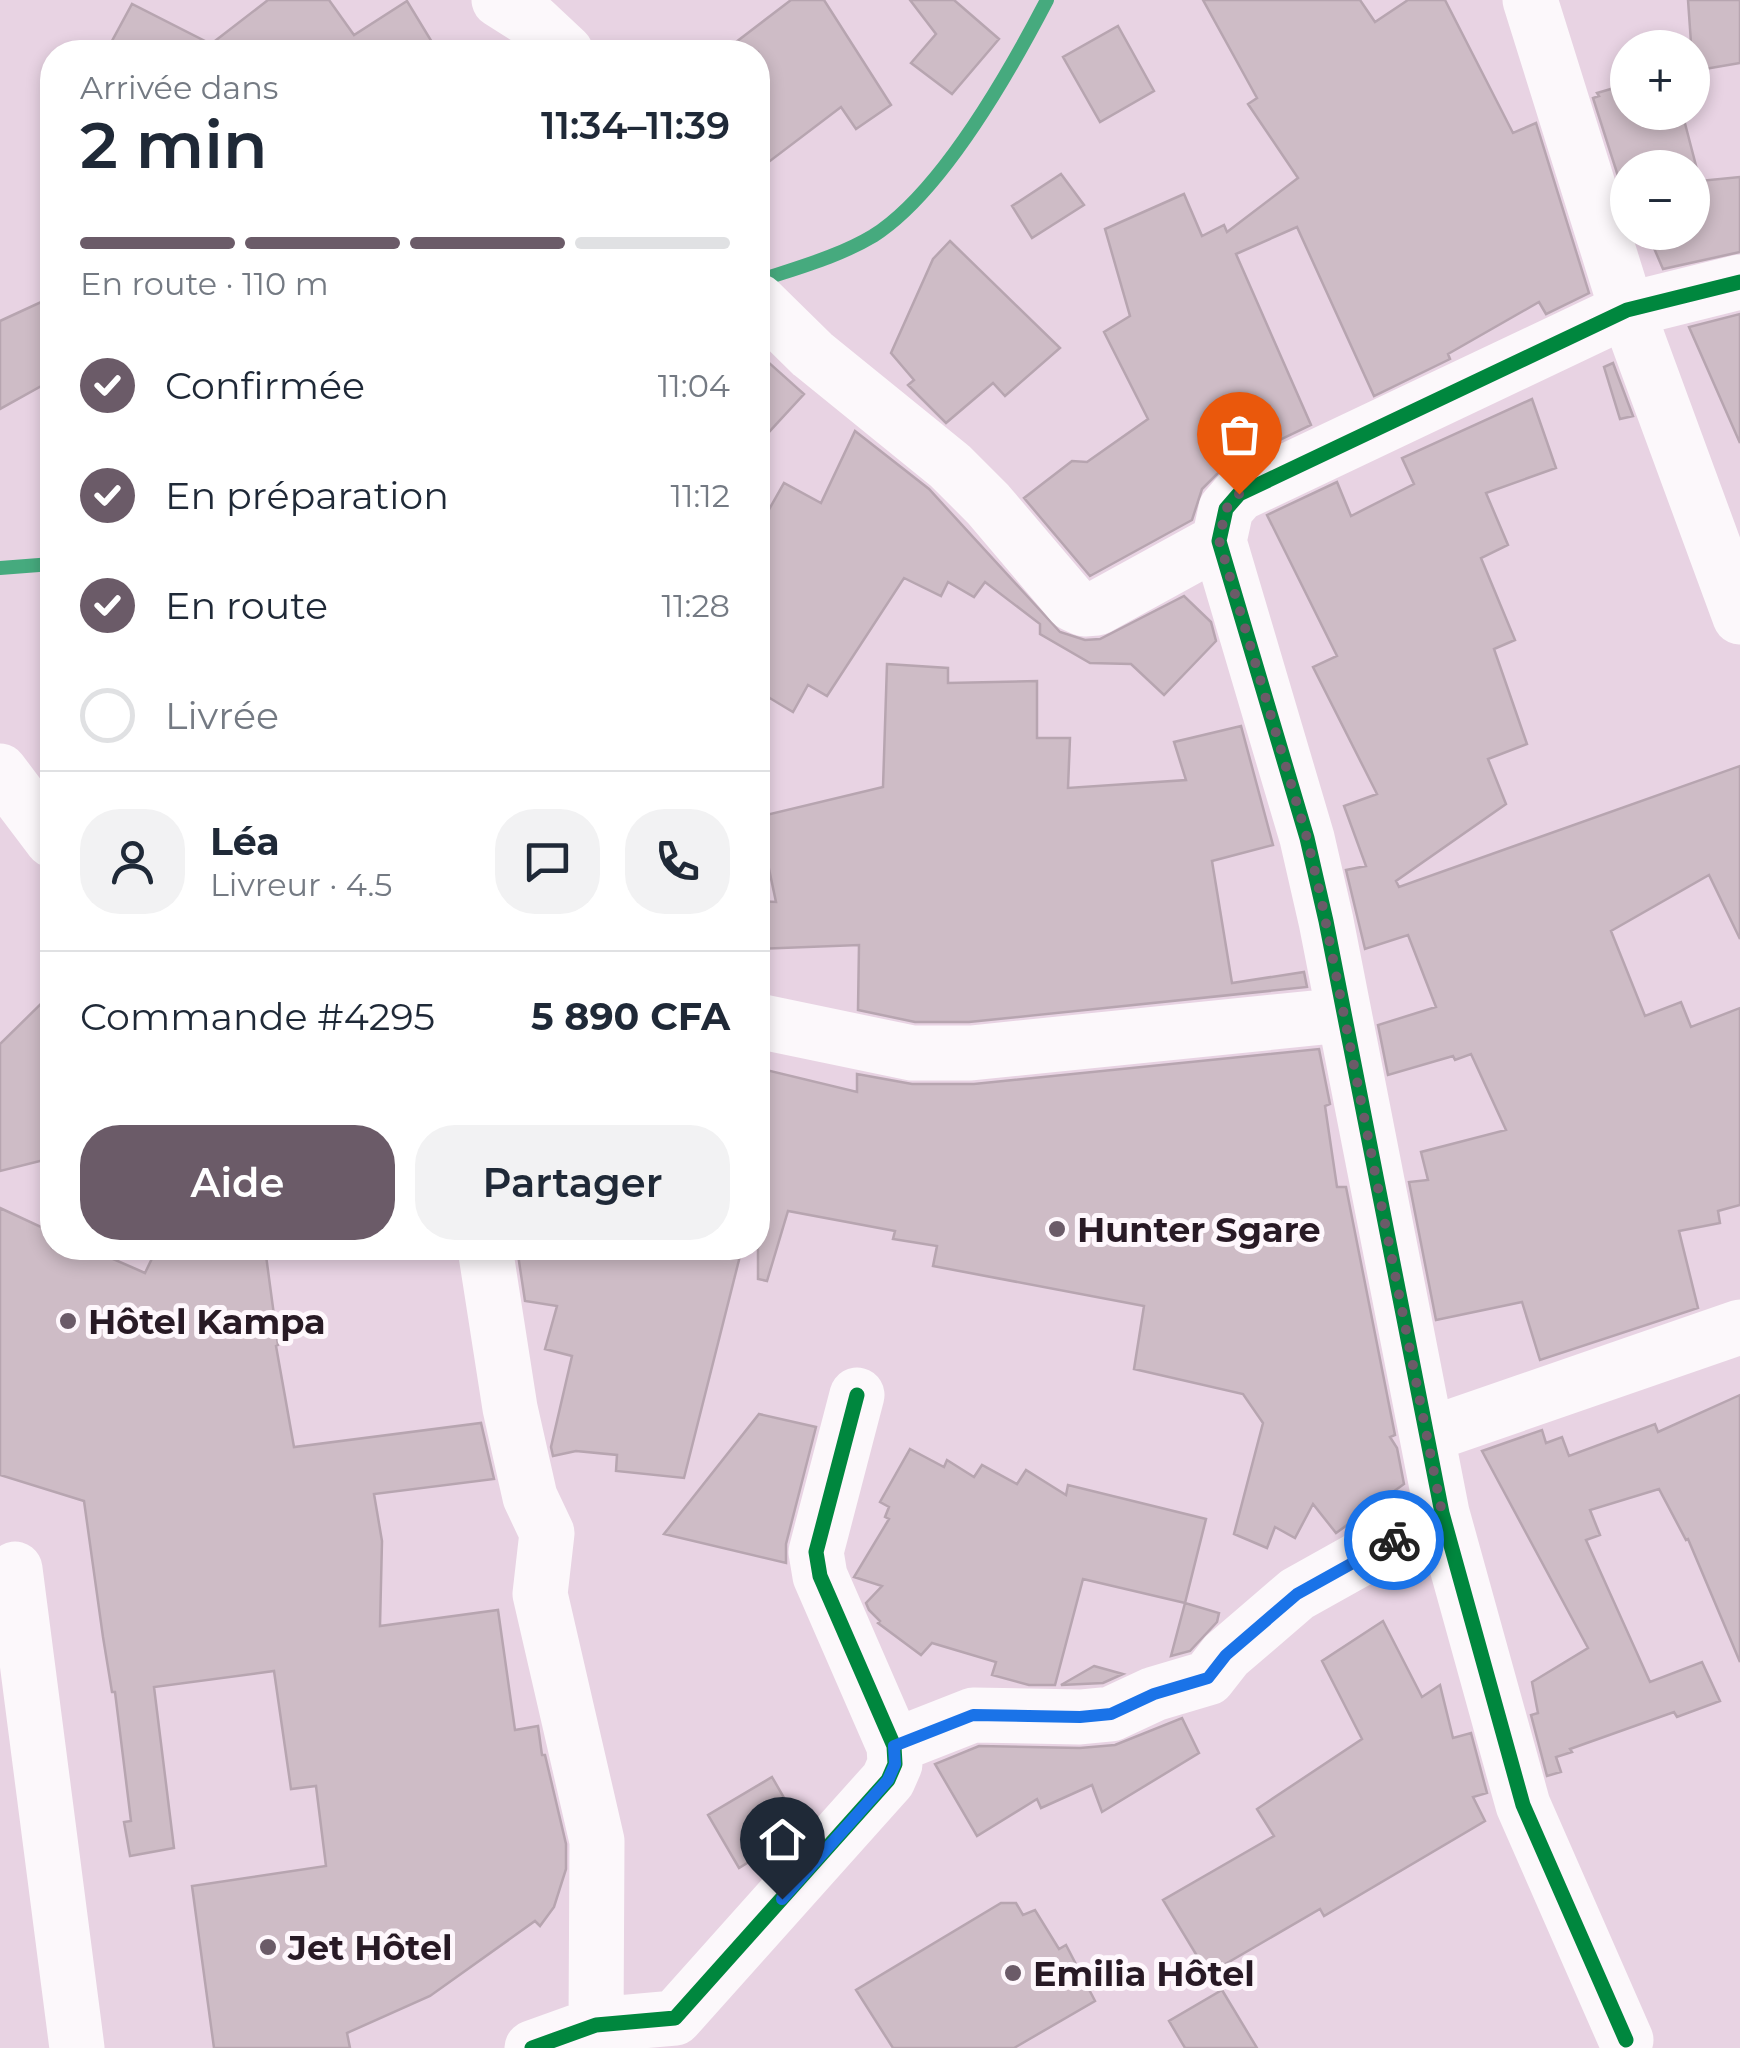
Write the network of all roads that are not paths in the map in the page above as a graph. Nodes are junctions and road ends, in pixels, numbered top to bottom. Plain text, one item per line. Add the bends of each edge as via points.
1 (499, 0) edge
2 (1530, 0) edge
3 (553, 40) edge
4 (1740, 282) edge
5 (1627, 310) junction
6 (770, 314) edge
7 (1219, 540) junction
8 (1740, 617) edge
9 (0, 771) edge
10 (40, 824) edge
11 (1343, 1014) junction
12 (770, 1023) edge
13 (487, 1260) edge
14 (1740, 1327) edge
15 (857, 1395) dead end
16 (1428, 1435) junction
17 (1442, 1513) junction
18 (16, 1569) dead end
19 (894, 1746) junction
20 (596, 2024) junction
21 (688, 2033) edge
22 (1626, 2040) dead end
23 (77, 2048) edge
24 (532, 2048) edge

1 - 3 street
2 - 5 street
4 - 5 street
5 - 7 street via 1239,494 1226,509
5 - 8 street
6 - 7 street via 950,466 1073,604 1097,608
7 - 11 street via 1307,838
9 - 10 street
11 - 12 street via 972,1054 912,1053
11 - 16 street
13 - 20 street via 510,1408 530,1497 547,1533 540,1594 597,1841
14 - 16 street
15 - 19 street via 816,1552 820,1576
16 - 17 street
17 - 19 street via 1297,1594 1208,1678 1111,1714 973,1715
17 - 22 street via 1524,1804
18 - 23 street
19 - 21 street via 888,1780
20 - 21 street
20 - 24 street

